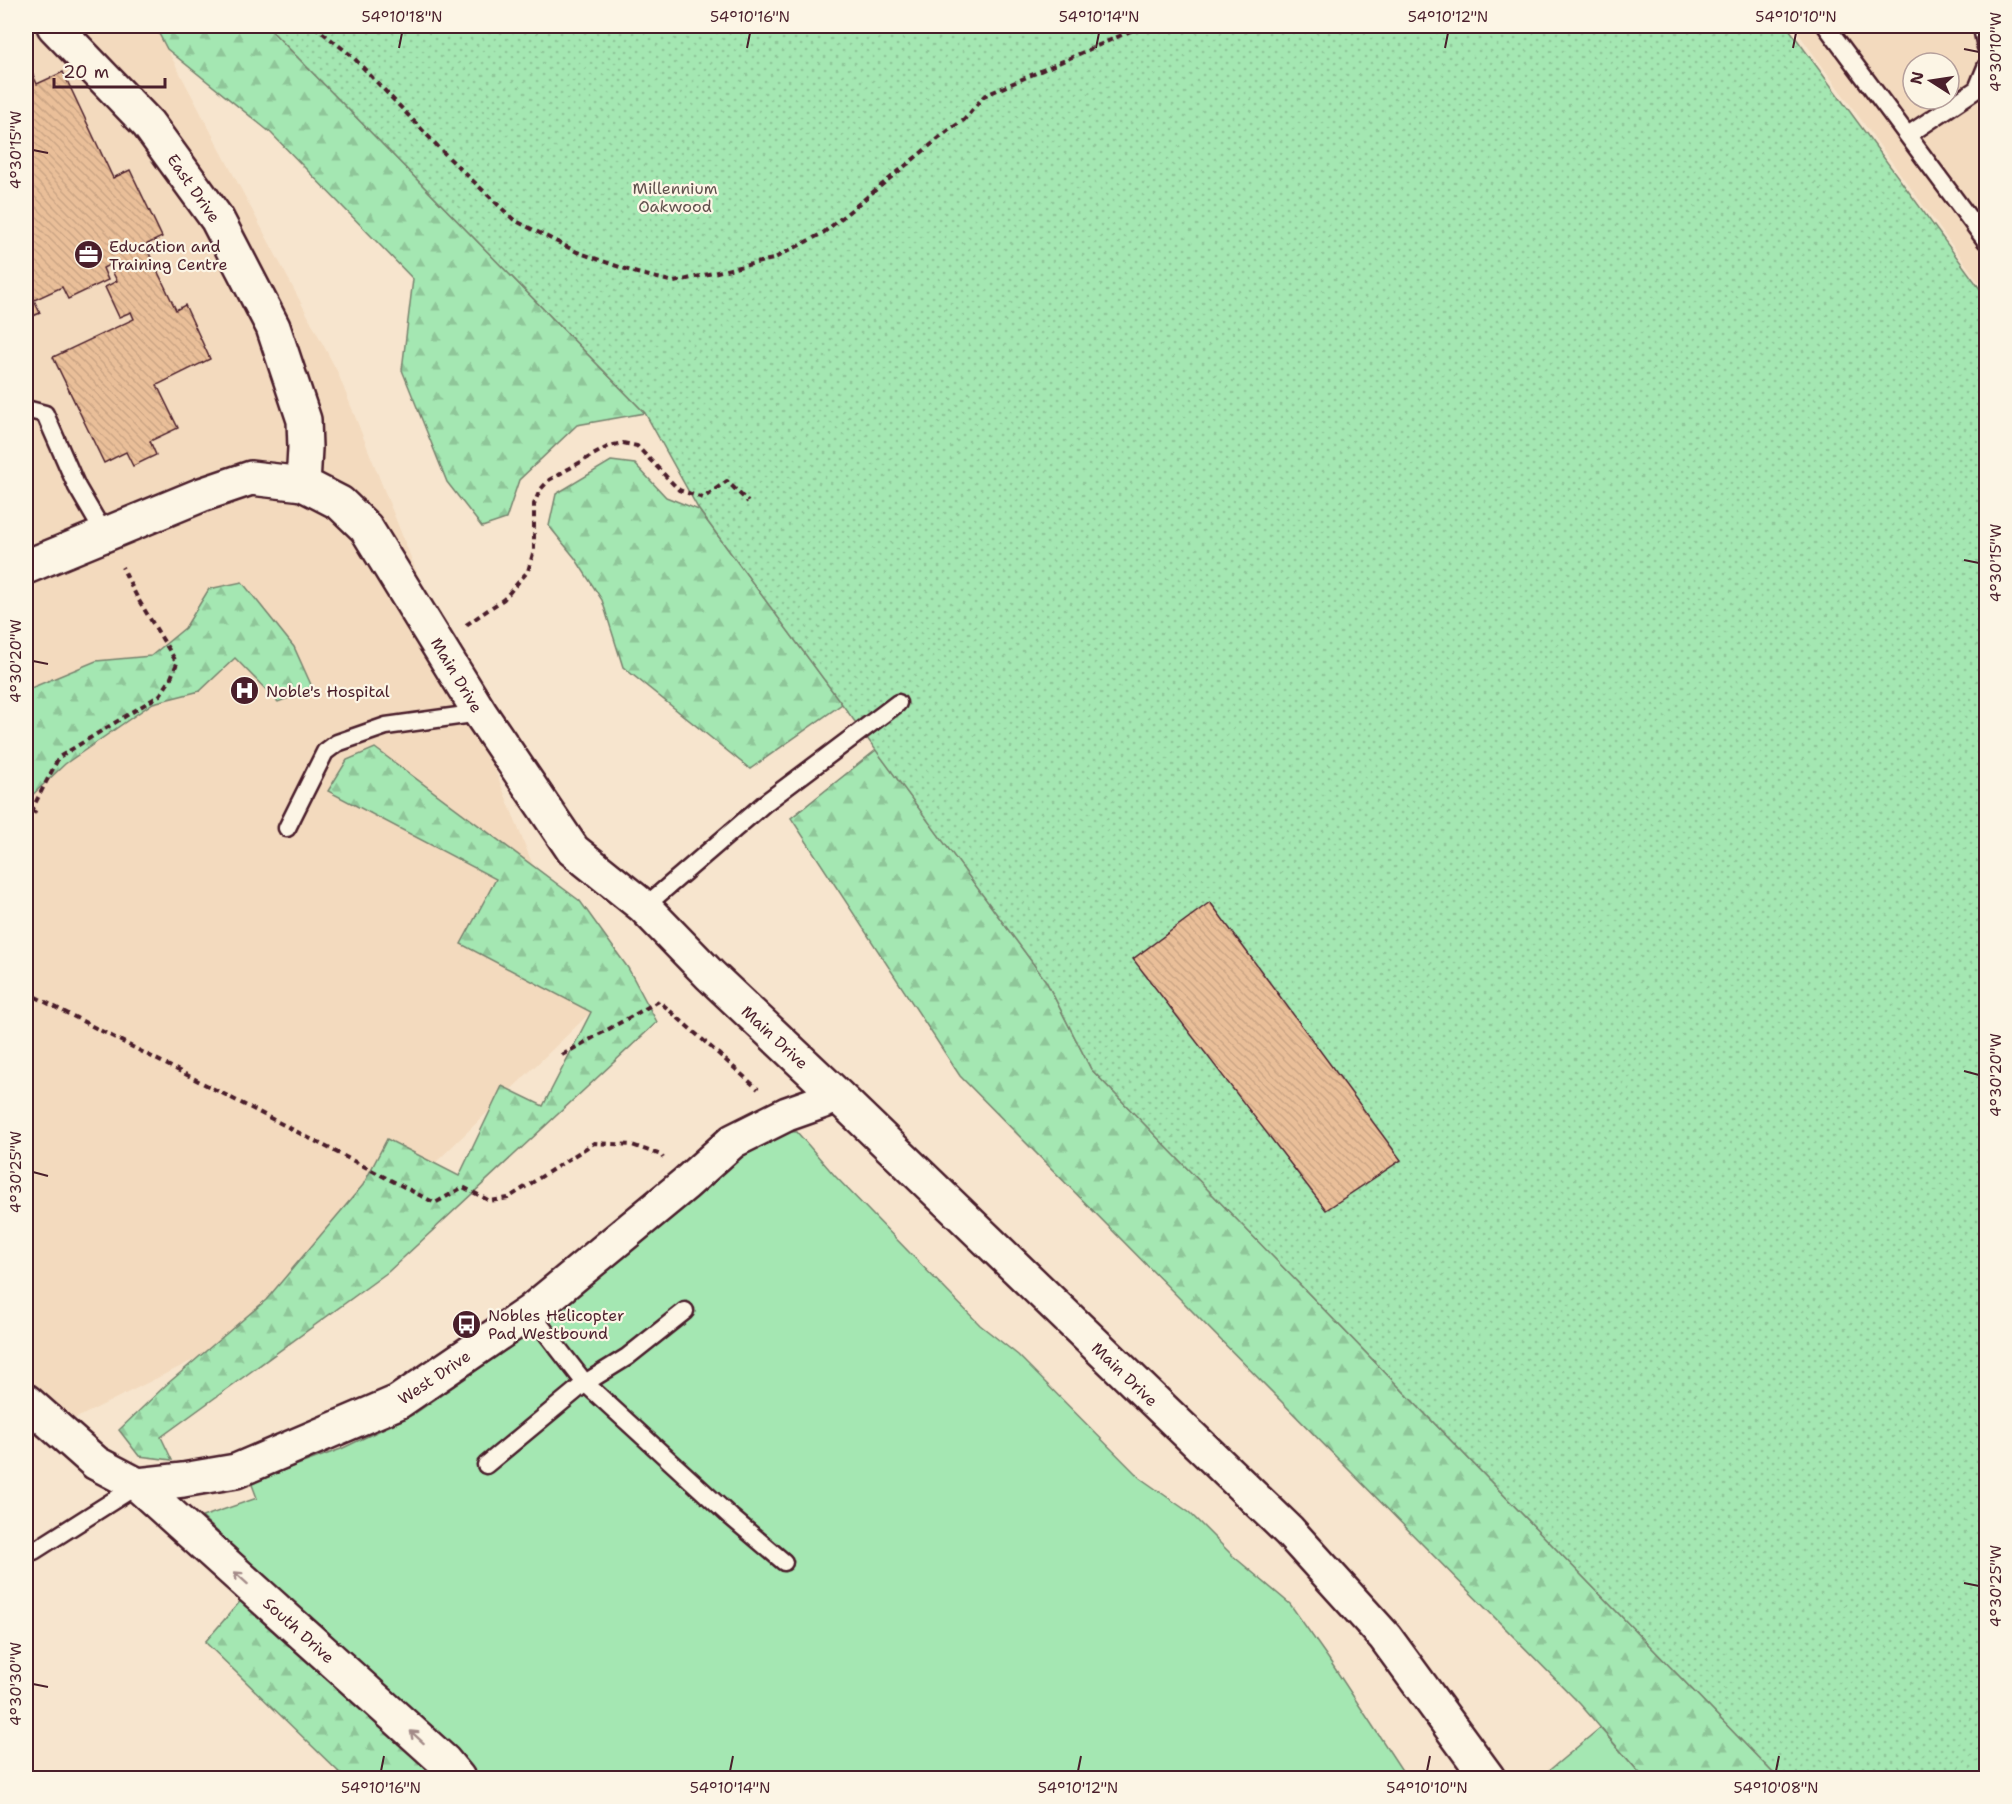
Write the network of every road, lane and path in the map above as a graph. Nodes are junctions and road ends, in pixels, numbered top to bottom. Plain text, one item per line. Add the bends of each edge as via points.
1 (54, 26) edge
2 (314, 26) edge
3 (1142, 26) edge
4 (1826, 26) edge
5 (1980, 26) edge
6 (1986, 47) edge
7 (1986, 67) edge
8 (1908, 135) junction
9 (1986, 241) edge
10 (26, 409) edge
11 (303, 484) junction
12 (748, 502) dead end
13 (111, 547) junction
14 (26, 567) edge
15 (462, 627) dead end
16 (898, 703) dead end
17 (480, 713) junction
18 (104, 730) junction
19 (110, 733) dead end
20 (31, 810) junction
21 (38, 814) dead end
22 (26, 821) edge
23 (287, 828) dead end
24 (644, 907) junction
25 (26, 992) edge
26 (562, 1055) dead end
27 (838, 1096) junction
28 (787, 1114) junction
29 (685, 1184) junction
30 (686, 1311) dead end
31 (530, 1312) junction
32 (585, 1383) junction
33 (26, 1401) edge
34 (486, 1466) dead end
35 (138, 1485) junction
36 (26, 1552) edge
37 (784, 1562) dead end
38 (458, 1779) edge
39 (1488, 1779) edge

1 - 11 street, East Drive via 148,124 217,219 273,327 304,420
2 - 3 path via 352,56 514,220 577,252 674,282 773,259 823,233 964,120 984,96
4 - 8 lane
5 - 6 lane
7 - 8 lane via 1977,89
8 - 9 lane
10 - 13 lane via 45,414 77,487
11 - 13 street, Main Drive via 251,478 201,495
11 - 17 street, Main Drive via 340,503 366,528
12 - 15 path via 728,481 703,498 679,490 636,446 609,446 549,480 540,490 534,504 534,550 528,571 504,599
13 - 14 street, Main Drive
13 - 18 path via 177,663 160,695
16 - 24 lane via 765,803
17 - 23 lane via 386,726 337,743 325,752
17 - 24 street, Main Drive via 573,850
18 - 19 path
18 - 20 path via 59,757
20 - 21 path
20 - 22 path
24 - 27 street, Main Drive
25 - 29 path via 435,1203 462,1187 490,1201 508,1198 594,1143 632,1145 661,1155
26 - 28 path via 659,1002
27 - 28 street, West Drive
27 - 39 street, Main Drive via 1289,1531 1385,1637
28 - 29 street, West Drive via 734,1141
29 - 31 street, West Drive
30 - 32 lane via 627,1357
31 - 32 lane
31 - 35 street, West Drive via 398,1402 236,1471
32 - 34 lane
32 - 37 lane
33 - 35 street via 96,1463
35 - 36 lane via 34,1551
38 -> 35 street, South Drive via 444,1761

